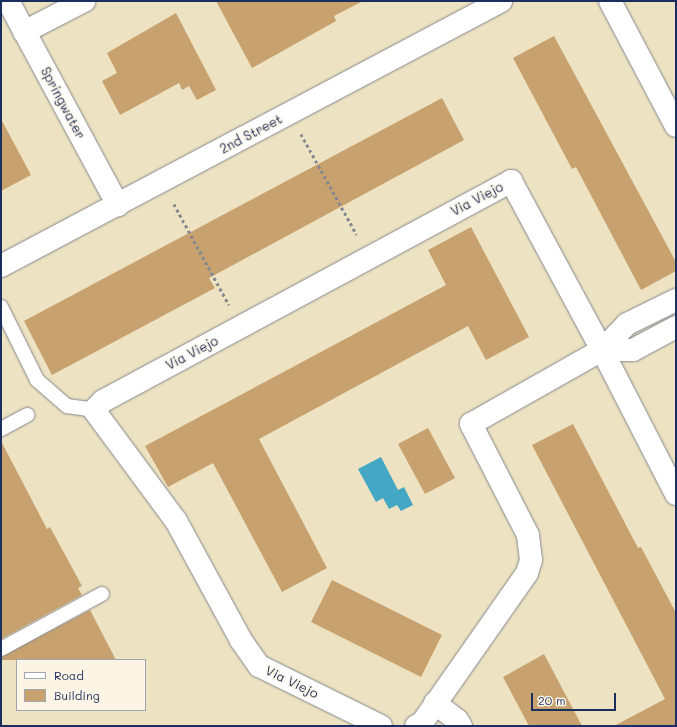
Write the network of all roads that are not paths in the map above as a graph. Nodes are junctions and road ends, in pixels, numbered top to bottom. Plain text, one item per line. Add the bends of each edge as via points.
1 (8, 1) edge
2 (84, 1) edge
3 (501, 1) edge
4 (610, 1) edge
5 (24, 32) junction
6 (676, 126) edge
7 (118, 205) junction
8 (1, 266) edge
9 (676, 300) edge
10 (1, 308) edge
11 (676, 327) edge
12 (602, 350) junction
13 (94, 410) junction
14 (27, 415) dead end
15 (1, 429) edge
16 (676, 494) edge
17 (102, 594) dead end
18 (1, 650) edge
19 (435, 703) junction
20 (381, 726) edge
21 (416, 726) edge
22 (461, 726) edge

1 - 5 street, Springwater
2 - 5 street
3 - 7 street, 2nd Street
4 - 6 street
5 - 7 street, Springwater
7 - 8 street, 2nd Street
9 - 12 street via 627,324
10 - 13 lane via 37,380 67,406
11 - 12 street via 633,350
12 - 13 street, Via Viejo via 511,180 103,401
12 - 16 street, Via Viejo
12 - 19 street via 471,424 528,535 531,560 527,573
13 - 20 street, Via Viejo via 176,521 241,640 259,666
14 - 15 lane
17 - 18 lane
19 - 21 street via 422,723
19 - 22 street

